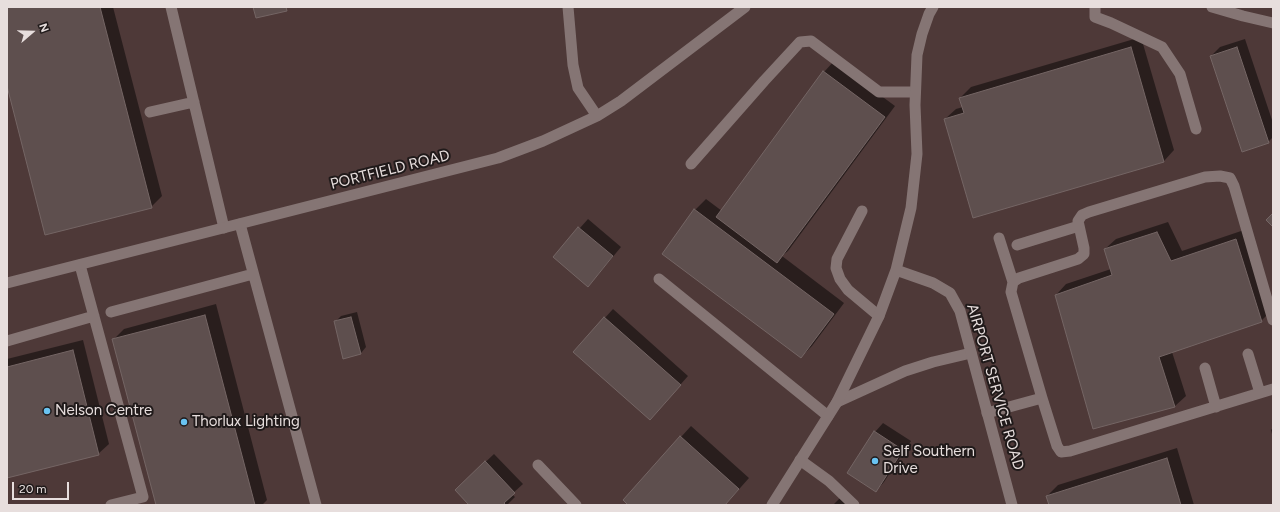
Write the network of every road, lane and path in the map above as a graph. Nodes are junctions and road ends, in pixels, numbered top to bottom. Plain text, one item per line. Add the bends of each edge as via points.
1 (171, 7) edge
2 (568, 7) edge
3 (745, 7) edge
4 (933, 7) edge
5 (1095, 7) edge
6 (1212, 7) edge
7 (1273, 23) edge
8 (915, 92) junction
9 (194, 102) junction
10 (150, 112) dead end
11 (597, 116) junction
12 (1196, 129) dead end
13 (691, 164) dead end
14 (862, 211) dead end
15 (240, 224) junction
16 (1079, 226) junction
17 (224, 228) junction
18 (1000, 238) dead end
19 (1017, 245) dead end
20 (80, 265) junction
21 (896, 270) junction
22 (253, 274) junction
23 (659, 279) dead end
24 (1013, 282) junction
25 (7, 283) edge
26 (111, 312) dead end
27 (94, 316) junction
28 (879, 316) junction
29 (1273, 320) edge
30 (7, 341) edge
31 (971, 353) junction
32 (1248, 354) dead end
33 (1205, 368) dead end
34 (1273, 389) edge
35 (1260, 393) junction
36 (1042, 398) junction
37 (837, 402) junction
38 (1216, 407) junction
39 (987, 413) junction
40 (828, 416) junction
41 (800, 460) junction
42 (538, 465) dead end
43 (111, 505) edge
44 (316, 505) edge
45 (576, 505) edge
46 (772, 505) edge
47 (854, 505) edge
48 (1012, 505) edge

1 - 9 street
2 - 11 street via 573,65 578,88
3 - 11 street, PORTFIELD ROAD via 621,101
4 - 8 street via 917,55
5 - 12 street via 1095,17 1162,47 1180,74
6 - 7 street
8 - 13 street via 879,92 811,41 800,42
8 - 21 street via 917,154 912,208
9 - 10 street
9 - 17 street
11 - 15 street, PORTFIELD ROAD via 498,158
14 - 28 street via 837,260 836,268 848,290
15 - 17 street, PORTFIELD ROAD
15 - 22 street
16 - 19 street
16 - 24 street via 1084,254 1078,259
16 - 29 street via 1078,221 1082,215 1089,212 1205,177 1230,178
17 - 20 street, PORTFIELD ROAD
18 - 24 street
20 - 25 street, PORTFIELD ROAD
20 - 27 street
21 - 28 street
21 - 31 street, AIRPORT SERVICE ROAD via 933,283 950,294 960,311
22 - 26 street
22 - 44 street
23 - 40 street
24 - 36 street via 1012,292
27 - 30 street
27 - 43 street via 143,497
28 - 37 street
31 - 37 street via 905,371
31 - 39 street, AIRPORT SERVICE ROAD
32 - 35 street
33 - 38 street
34 - 35 street
35 - 38 street
36 - 38 street via 1061,452
36 - 39 street
37 - 40 street
39 - 48 street, AIRPORT SERVICE ROAD
40 - 41 street
41 - 46 street
41 - 47 street via 829,481
42 - 45 street

